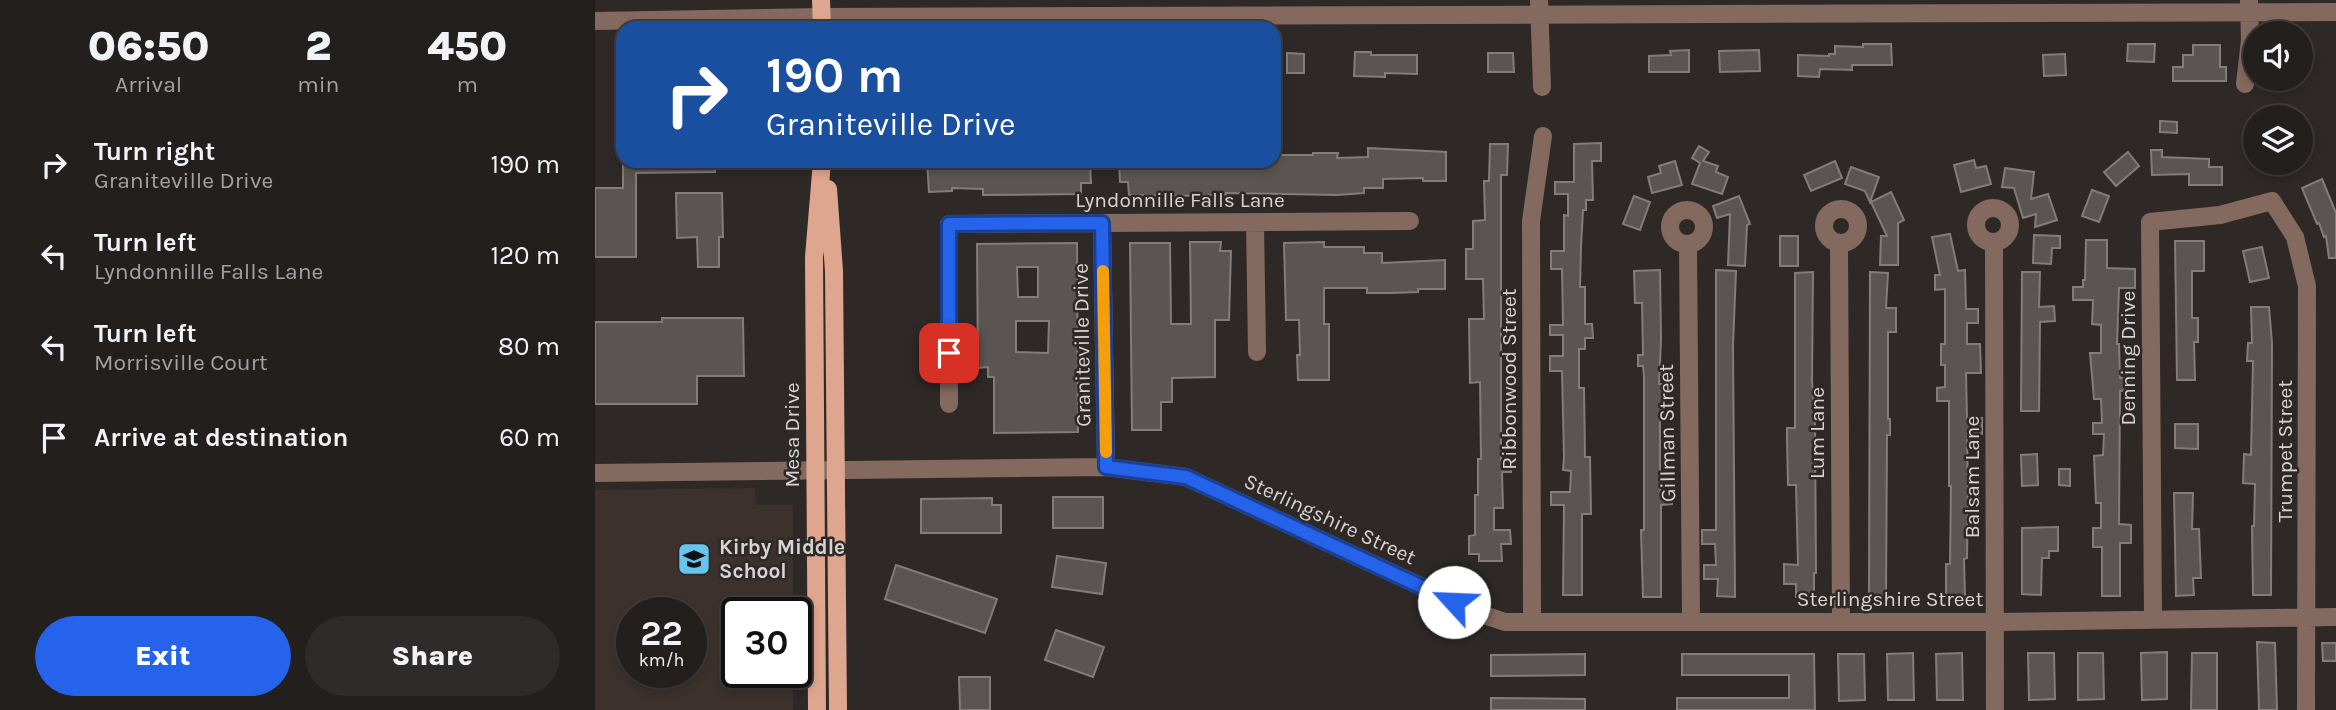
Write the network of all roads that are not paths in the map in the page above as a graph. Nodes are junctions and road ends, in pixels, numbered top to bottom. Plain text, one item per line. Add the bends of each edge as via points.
1 (2249, 6) edge
2 (1539, 8) edge
3 (2336, 12) edge
4 (822, 15) edge
5 (595, 21) edge
6 (1542, 87) dead end
7 (1543, 136) dead end
8 (823, 168) edge
9 (825, 168) edge
10 (2272, 201) joint
11 (1410, 221) dead end
12 (1255, 222) junction
13 (1102, 223) junction
14 (1839, 244) dead end
15 (1994, 244) dead end
16 (1688, 245) dead end
17 (1257, 352) dead end
18 (949, 404) dead end
19 (1106, 467) junction
20 (815, 470) junction
21 (837, 470) junction
22 (595, 474) edge
23 (2308, 616) junction
24 (2336, 617) edge
25 (2153, 619) junction
26 (1691, 621) junction
27 (1532, 622) junction
28 (1841, 622) junction
29 (1995, 622) junction
30 (817, 710) edge
31 (838, 710) edge
32 (1995, 710) edge
33 (2306, 710) edge

1 - 2 street
1 - 3 street
2 - 4 street
2 - 6 street
4 - 5 street
7 - 27 street, Ribbonwood Street via 1531,221
8 - 20 main road, Mesa Drive via 814,257
9 - 21 main road, Mesa Drive via 835,271
10 - 23 street, Trumpet Street via 2295,237 2307,286
10 - 25 street, Denning Drive via 2220,215 2150,222
11 - 12 street, Lyndonnille Falls Lane
12 - 13 street, Lyndonnille Falls Lane
12 - 17 street
13 - 18 street, Lyndonnille Falls Lane via 949,224
13 - 19 street, Graniteville Drive
14 - 28 street, Lum Lane
15 - 29 street, Balsam Lane
16 - 26 street, Gillman Street
19 - 21 street, Sterlingshire Street
19 - 27 street, Sterlingshire Street via 1186,477 1478,614 1505,622
20 - 21 street, Sterlingshire Street
20 - 22 street, Sterlingshire Street
20 - 30 main road, Mesa Drive
21 - 31 main road, Mesa Drive
23 - 24 street, Sterlingshire Street
23 - 25 street, Sterlingshire Street
23 - 33 street, Trumpet Street
25 - 29 street, Sterlingshire Street
26 - 27 street, Sterlingshire Street
26 - 28 street, Sterlingshire Street
28 - 29 street, Sterlingshire Street
29 - 32 street, Balsam Lane

